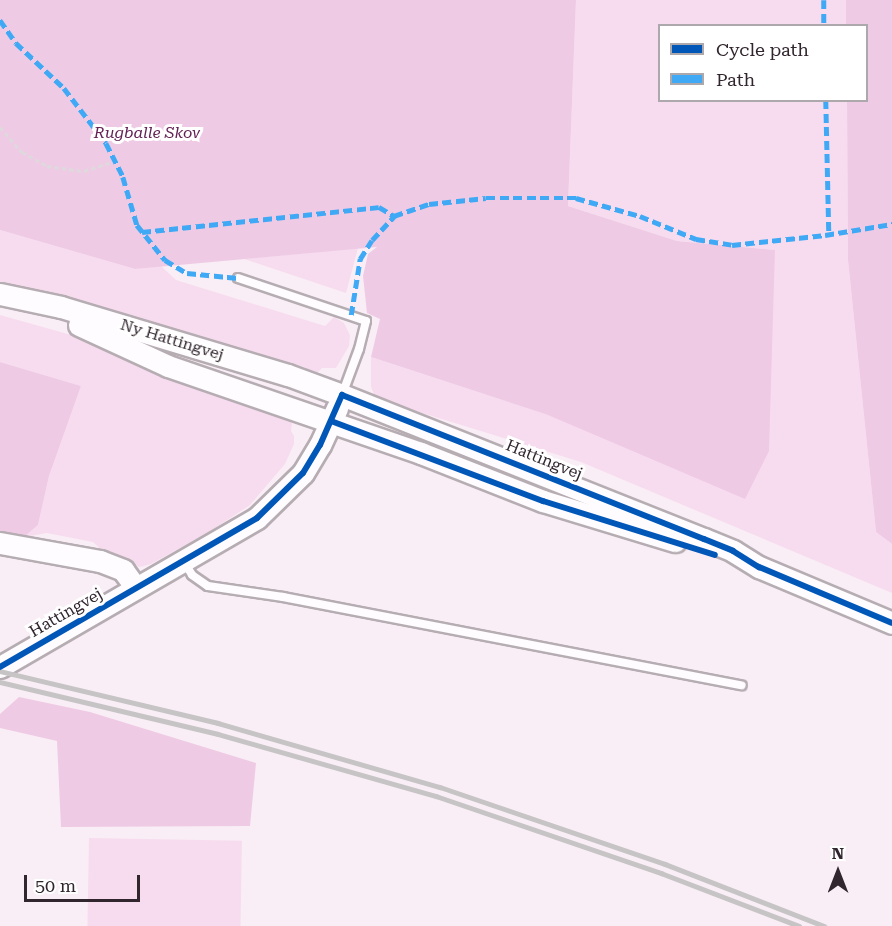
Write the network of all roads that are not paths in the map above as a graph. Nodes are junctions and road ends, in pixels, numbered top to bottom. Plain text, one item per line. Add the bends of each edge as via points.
1 (238, 278) dead end
2 (0, 295) edge
3 (342, 395) junction
4 (331, 421) junction
5 (547, 475) junction
6 (0, 543) edge
7 (184, 562) junction
8 (759, 567) junction
9 (136, 588) junction
10 (892, 623) edge
11 (0, 667) edge
12 (742, 685) dead end

1 - 3 lane via 366,321
2 - 3 street, Ny Hattingvej via 61,307
2 - 4 street, Hattingvej via 103,335 168,366
3 - 4 street, Hattingvej
3 - 5 street, Hattingvej
4 - 5 street via 345,413 356,414 489,462
4 - 7 street, Hattingvej via 303,473 257,518
4 - 8 street, Hattingvej via 543,501
5 - 8 street, Hattingvej via 733,551
6 - 9 street via 100,561 123,570
7 - 9 street, Hattingvej
7 - 12 lane via 192,575 208,586
8 - 10 street, Hattingvej
9 - 11 street, Hattingvej

